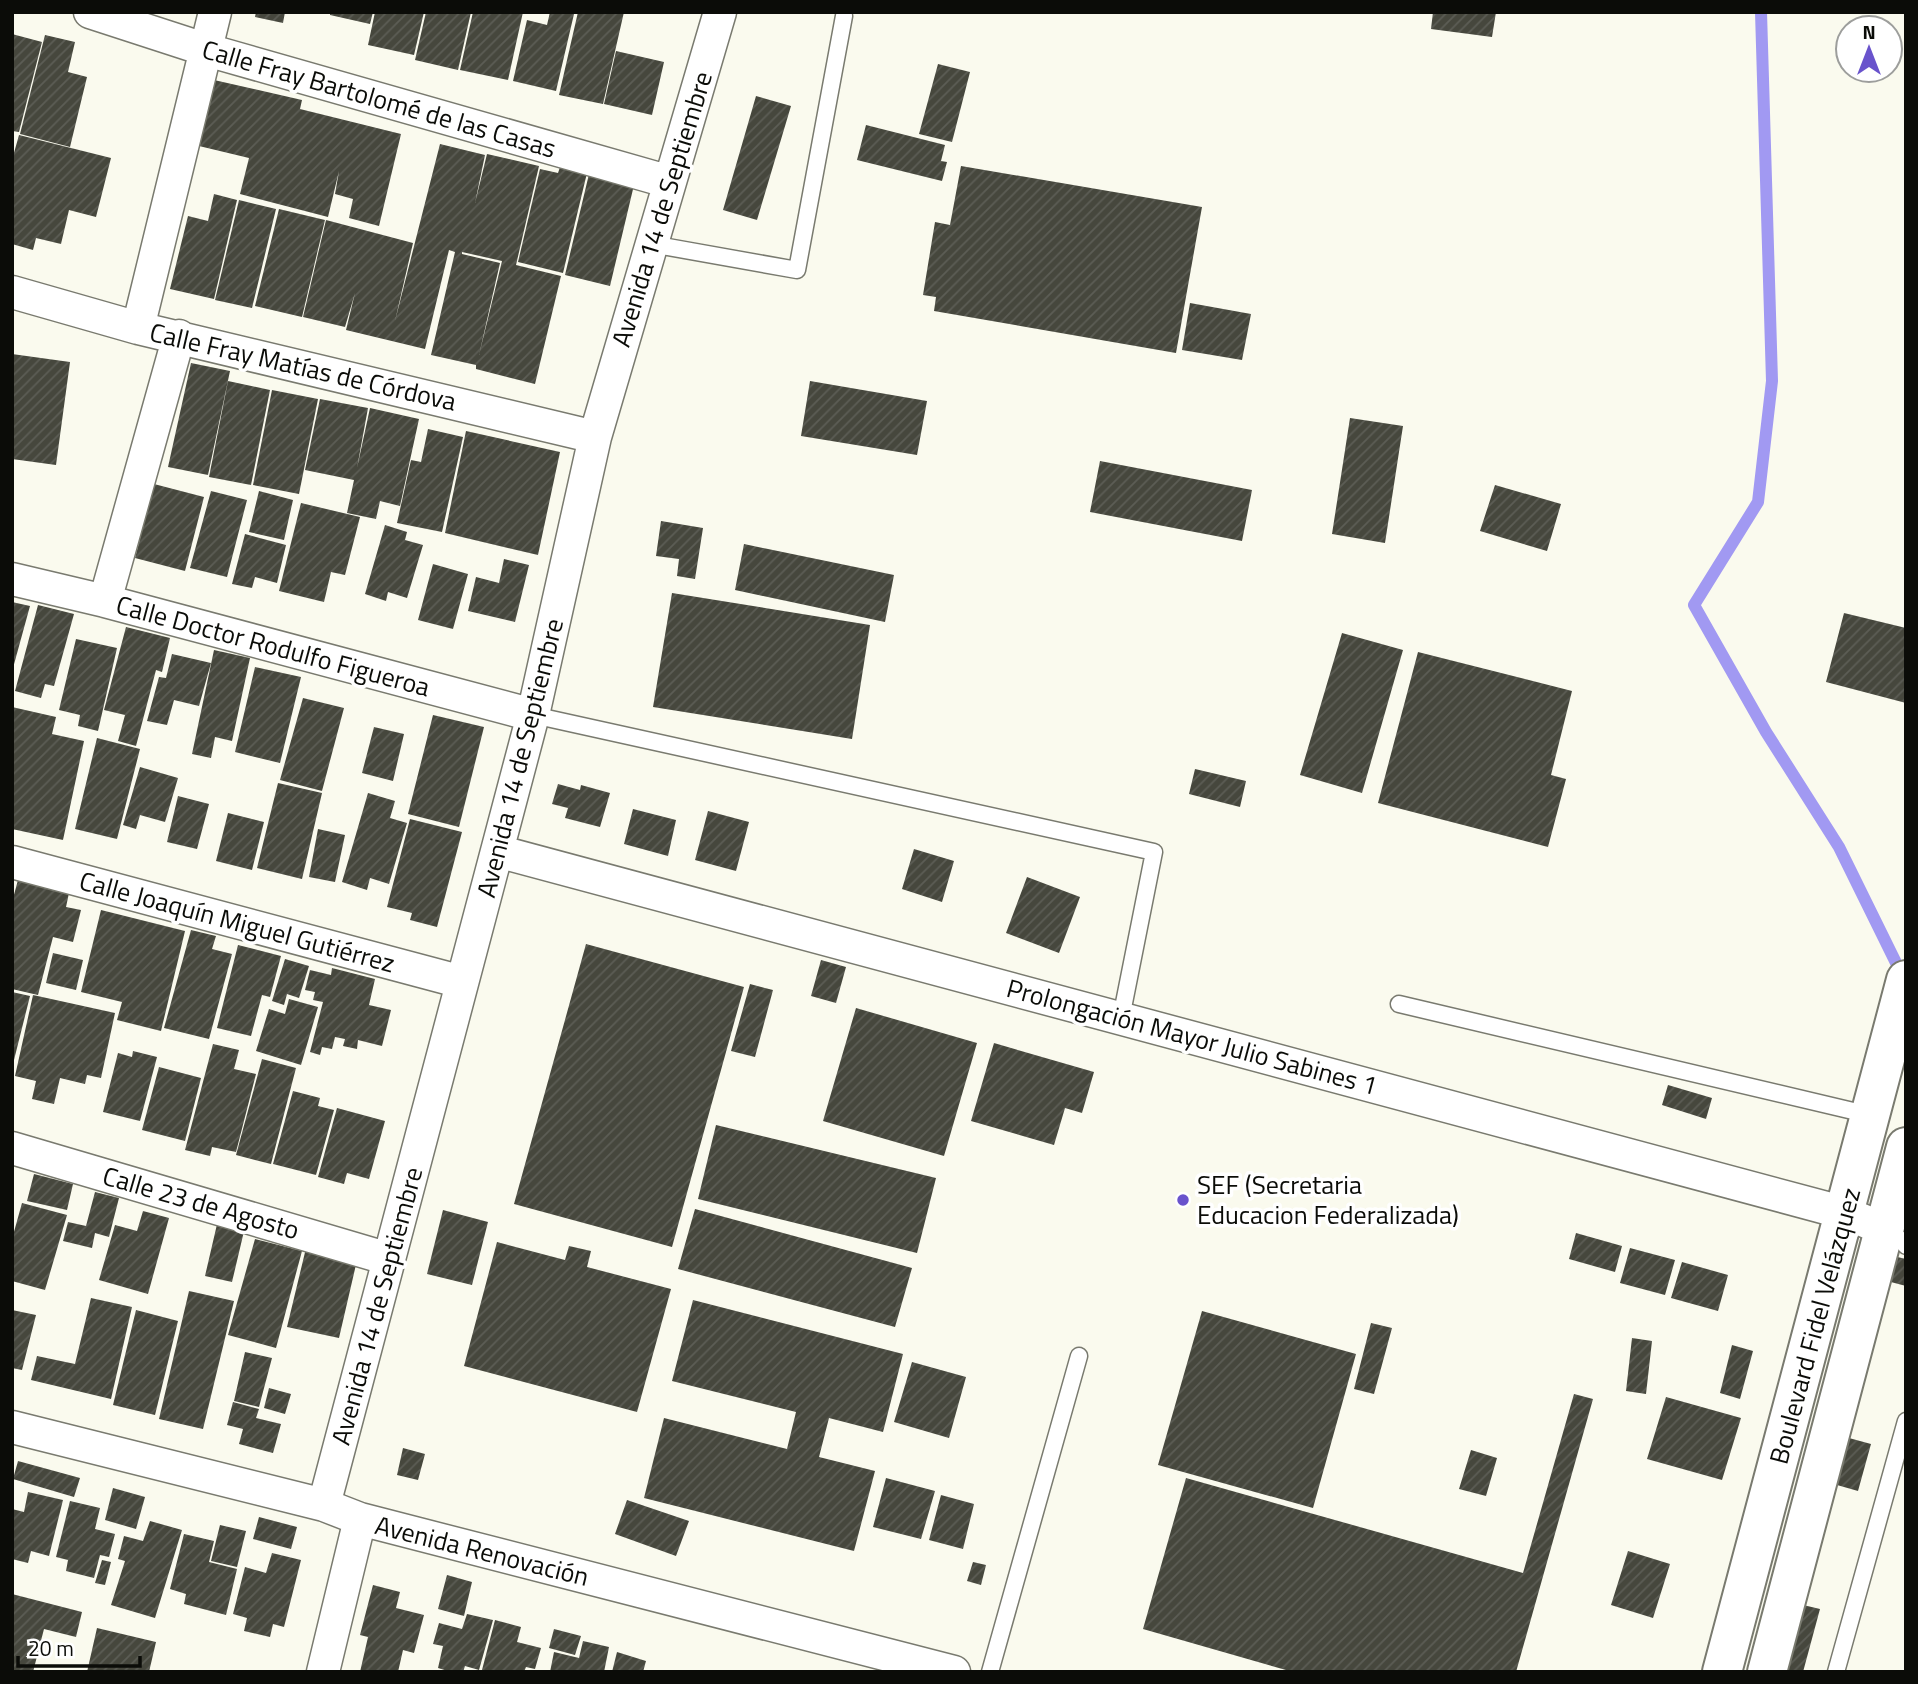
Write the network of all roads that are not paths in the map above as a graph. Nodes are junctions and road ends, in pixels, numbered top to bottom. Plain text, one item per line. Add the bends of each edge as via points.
1 (90, 12) edge
2 (215, 12) edge
3 (720, 12) edge
4 (844, 16) dead end
5 (206, 50) junction
6 (670, 182) junction
7 (651, 244) junction
8 (12, 292) edge
9 (138, 328) junction
10 (179, 336) junction
11 (595, 438) junction
12 (12, 579) edge
13 (105, 601) junction
14 (533, 715) junction
15 (497, 851) junction
16 (12, 862) edge
17 (1906, 980) edge
18 (462, 982) junction
19 (1399, 1004) dead end
20 (1121, 1018) junction
21 (1870, 1115) junction
22 (1906, 1147) edge
23 (12, 1148) edge
24 (1845, 1213) junction
25 (1895, 1237) edge
26 (389, 1259) junction
27 (1079, 1356) dead end
28 (1906, 1421) edge
29 (12, 1427) edge
30 (324, 1505) junction
31 (360, 1519) junction
32 (323, 1672) edge
33 (954, 1672) edge
34 (990, 1672) edge
35 (1722, 1672) edge
36 (1767, 1672) edge
37 (1836, 1672) edge

1 - 5 street, Calle Fray Bartolomé de las Casas
2 - 5 street
3 - 6 street, Avenida 14 de Septiembre
4 - 7 lane via 797,270
5 - 6 street, Calle Fray Bartolomé de las Casas
5 - 9 street
6 - 7 street, Avenida 14 de Septiembre
7 - 11 street, Avenida 14 de Septiembre
8 - 9 street, Calle Fray Matías de Córdova
9 - 10 street, Calle Fray Matías de Córdova
10 - 11 street, Calle Fray Matías de Córdova
10 - 13 street
11 - 14 street, Avenida 14 de Septiembre
12 - 13 street, Calle Doctor Rodulfo Figueroa
13 - 14 street, Calle Doctor Rodulfo Figueroa
14 - 15 street, Avenida 14 de Septiembre
14 - 20 lane via 1154,852
15 - 18 street, Avenida 14 de Septiembre
15 - 20 street, Prolongación Mayor Julio Sabines 1
16 - 18 street, Calle Joaquín Miguel Gutiérrez
17 - 21 main road, Boulevard Fidel Velázquez
18 - 26 street, Avenida 14 de Septiembre
19 - 21 lane
20 - 24 street, Prolongación Mayor Julio Sabines 1
21 - 24 main road, Boulevard Fidel Velázquez
22 - 25 main road, Boulevard Fidel Velázquez
23 - 26 street, Calle 23 de Agosto
24 - 25 street, Prolongación Mayor Julio Sabines 1
24 - 35 main road, Boulevard Fidel Velázquez
25 - 36 main road, Boulevard Fidel Velázquez
26 - 30 street, Avenida 14 de Septiembre
27 - 34 lane
28 - 37 lane
29 - 30 street, Avenida Renovación
30 - 31 street, Avenida Renovación
31 - 32 street
31 - 33 street, Avenida Renovación

